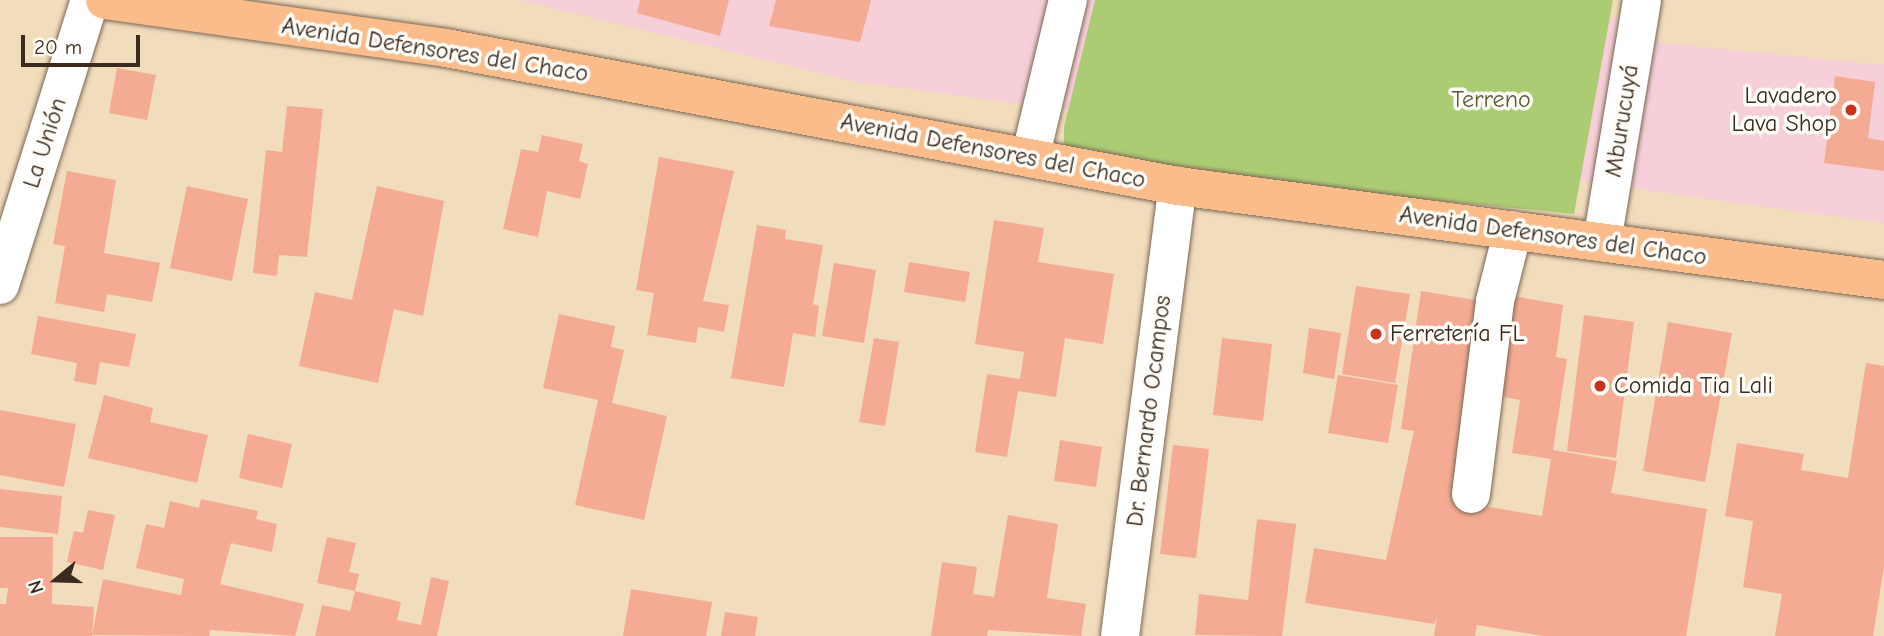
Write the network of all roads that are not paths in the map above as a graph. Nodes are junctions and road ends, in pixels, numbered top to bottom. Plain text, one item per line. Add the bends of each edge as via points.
1 (90, 0) edge
2 (105, 0) edge
3 (1068, 0) edge
4 (1642, 0) edge
5 (1030, 158) junction
6 (1178, 186) junction
7 (1513, 230) junction
8 (1602, 242) junction
9 (1884, 280) edge
10 (0, 285) edge
11 (1471, 494) dead end
12 (1120, 636) edge

1 - 10 street, La Unión
2 - 5 main road, Avenida Defensores del Chaco via 446,48
3 - 5 street
4 - 8 street, Mburucuyá
5 - 6 main road, Avenida Defensores del Chaco
6 - 7 main road, Avenida Defensores del Chaco
6 - 12 street, Dr. Bernardo Ocampos
7 - 8 main road, Avenida Defensores del Chaco
7 - 11 street via 1495,301
8 - 9 main road, Avenida Defensores del Chaco

